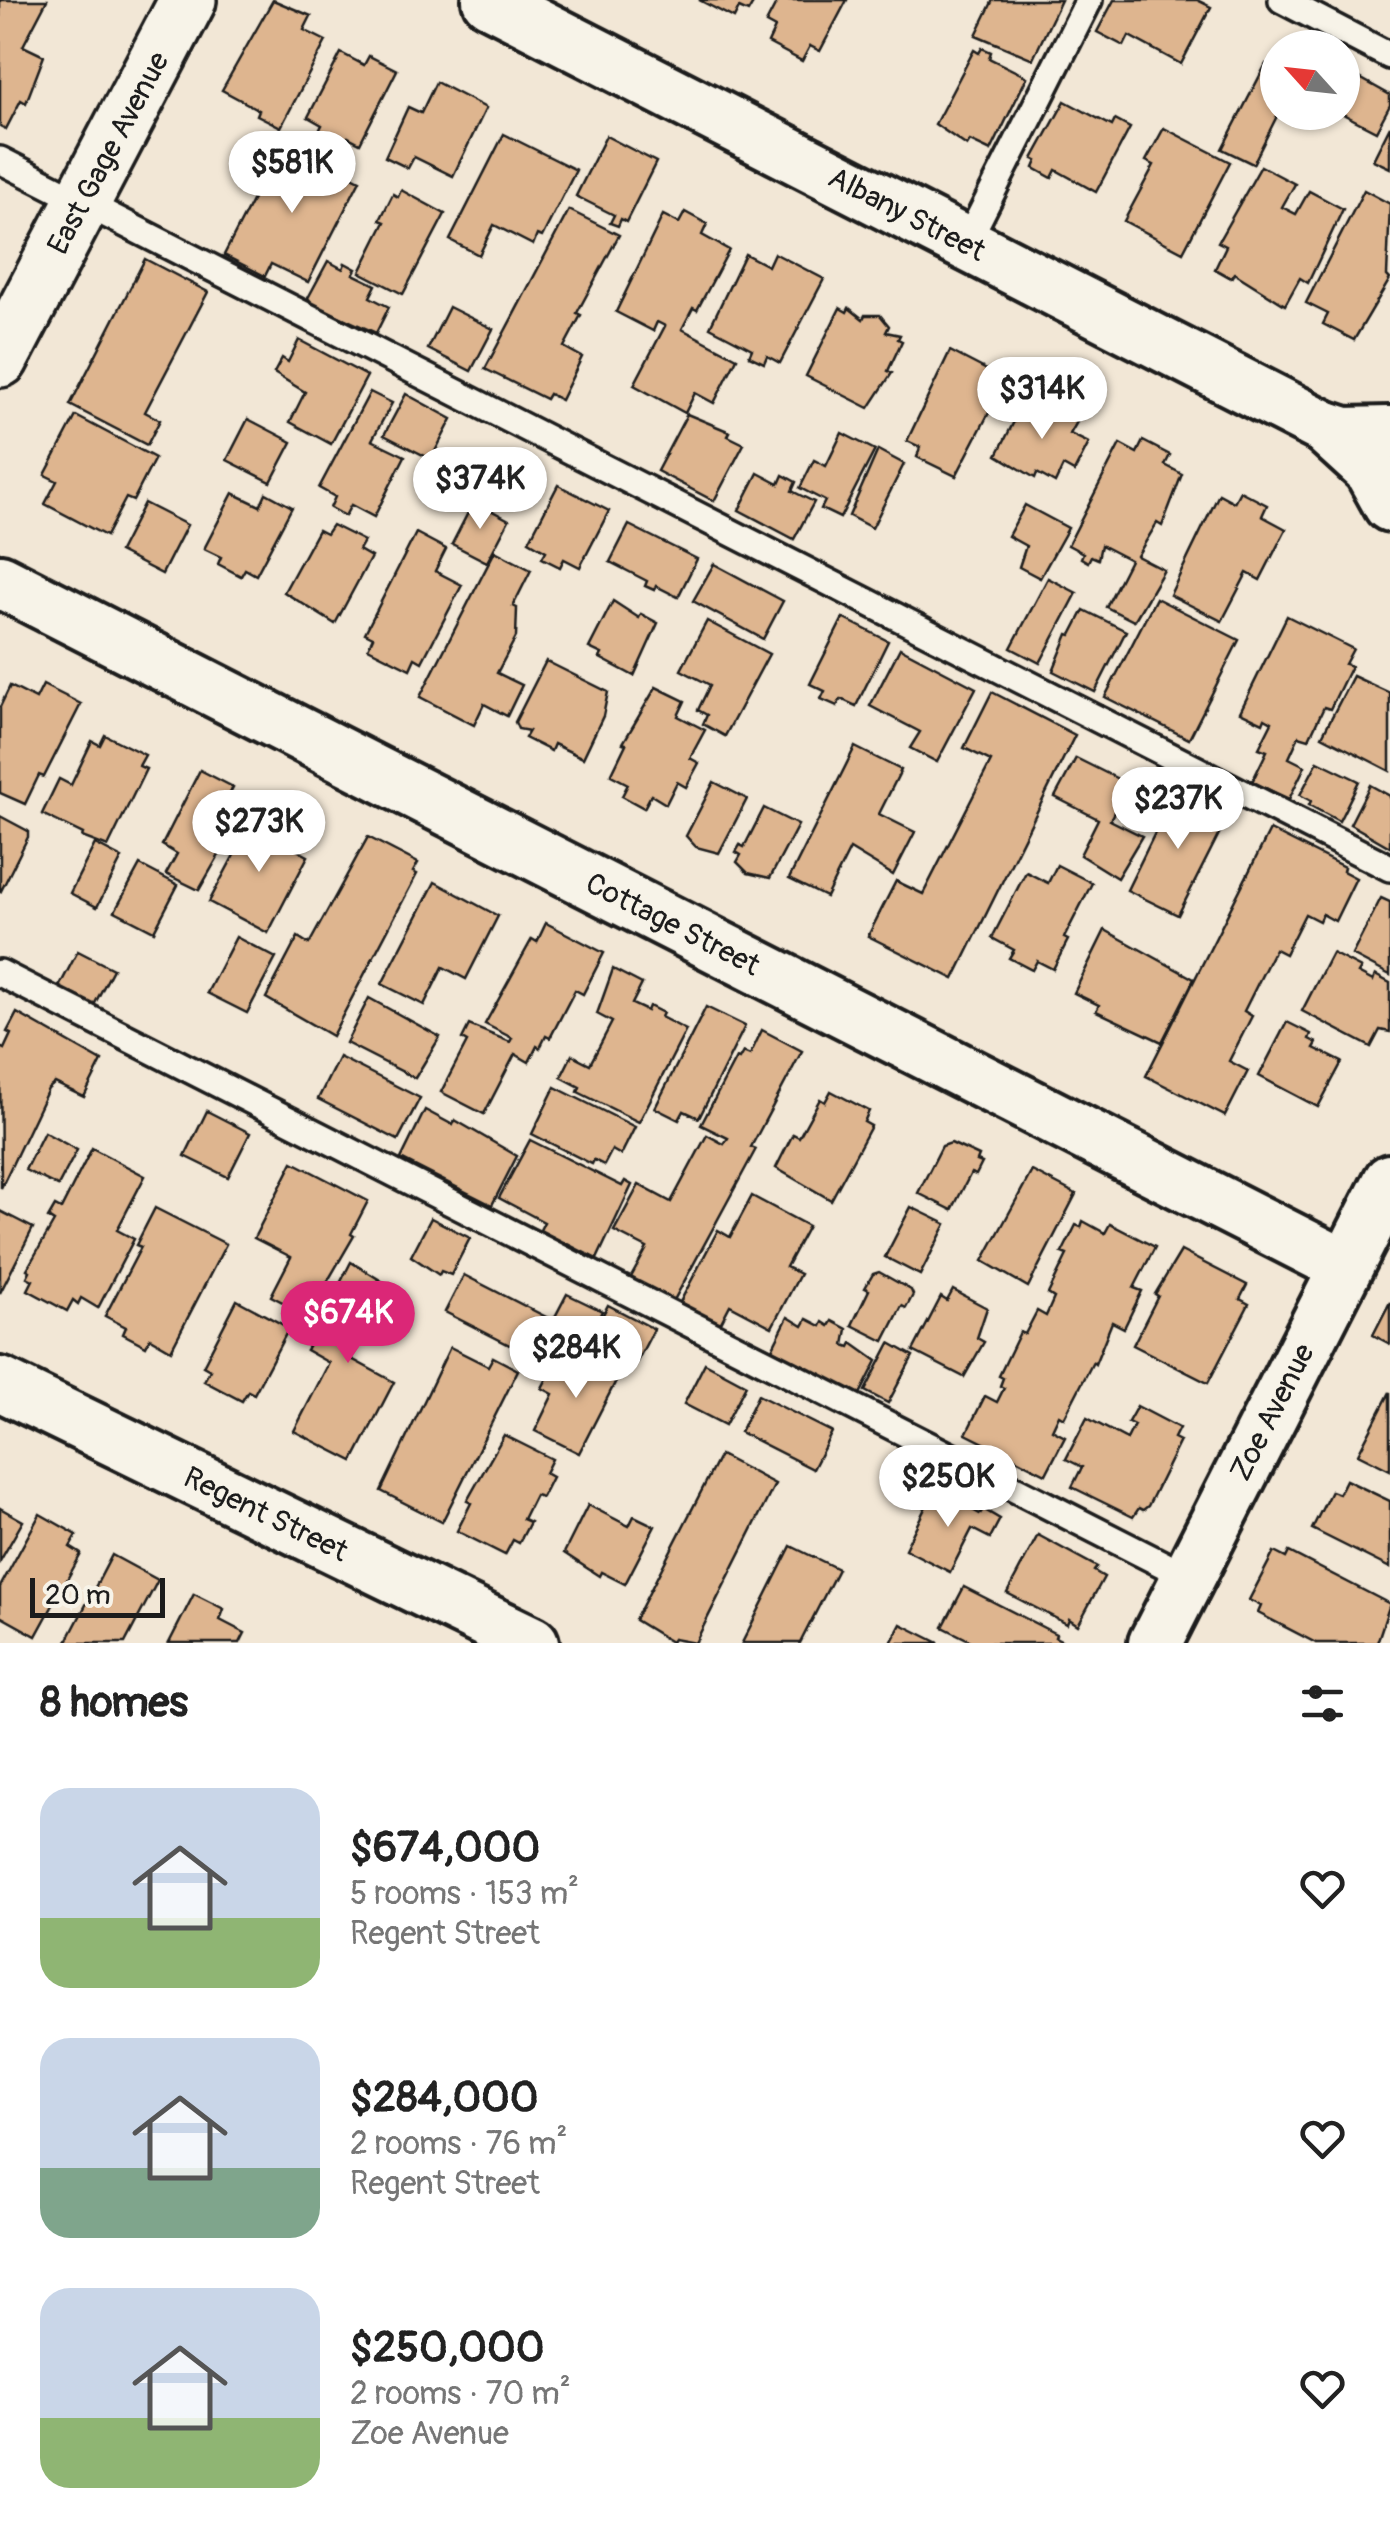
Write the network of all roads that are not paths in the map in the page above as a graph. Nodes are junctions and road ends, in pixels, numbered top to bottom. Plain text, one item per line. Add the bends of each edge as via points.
1 (188, 0) edge
2 (489, 0) edge
3 (1089, 0) edge
4 (1282, 0) edge
5 (1390, 56) edge
6 (0, 160) edge
7 (82, 202) junction
8 (966, 244) junction
9 (0, 359) edge
10 (1324, 427) junction
11 (1390, 433) edge
12 (1390, 506) edge
13 (0, 581) edge
14 (1390, 868) edge
15 (0, 973) edge
16 (1390, 1181) edge
17 (1346, 1267) junction
18 (0, 1384) edge
19 (1188, 1577) junction
20 (532, 1643) edge
21 (1155, 1643) edge

1 - 7 main road, East Gage Avenue
2 - 8 street, Albany Street
3 - 8 lane
4 - 5 lane
6 - 7 lane
7 - 9 main road, East Gage Avenue
7 - 14 lane
8 - 10 street, Albany Street
10 - 11 street, Albany Street via 1345,434
10 - 12 street, Albany Street via 1370,469
13 - 17 street, Cottage Street
15 - 19 lane
16 - 17 street, Zoe Avenue
17 - 19 street, Zoe Avenue
18 - 20 street, Regent Street
19 - 21 street, Zoe Avenue

